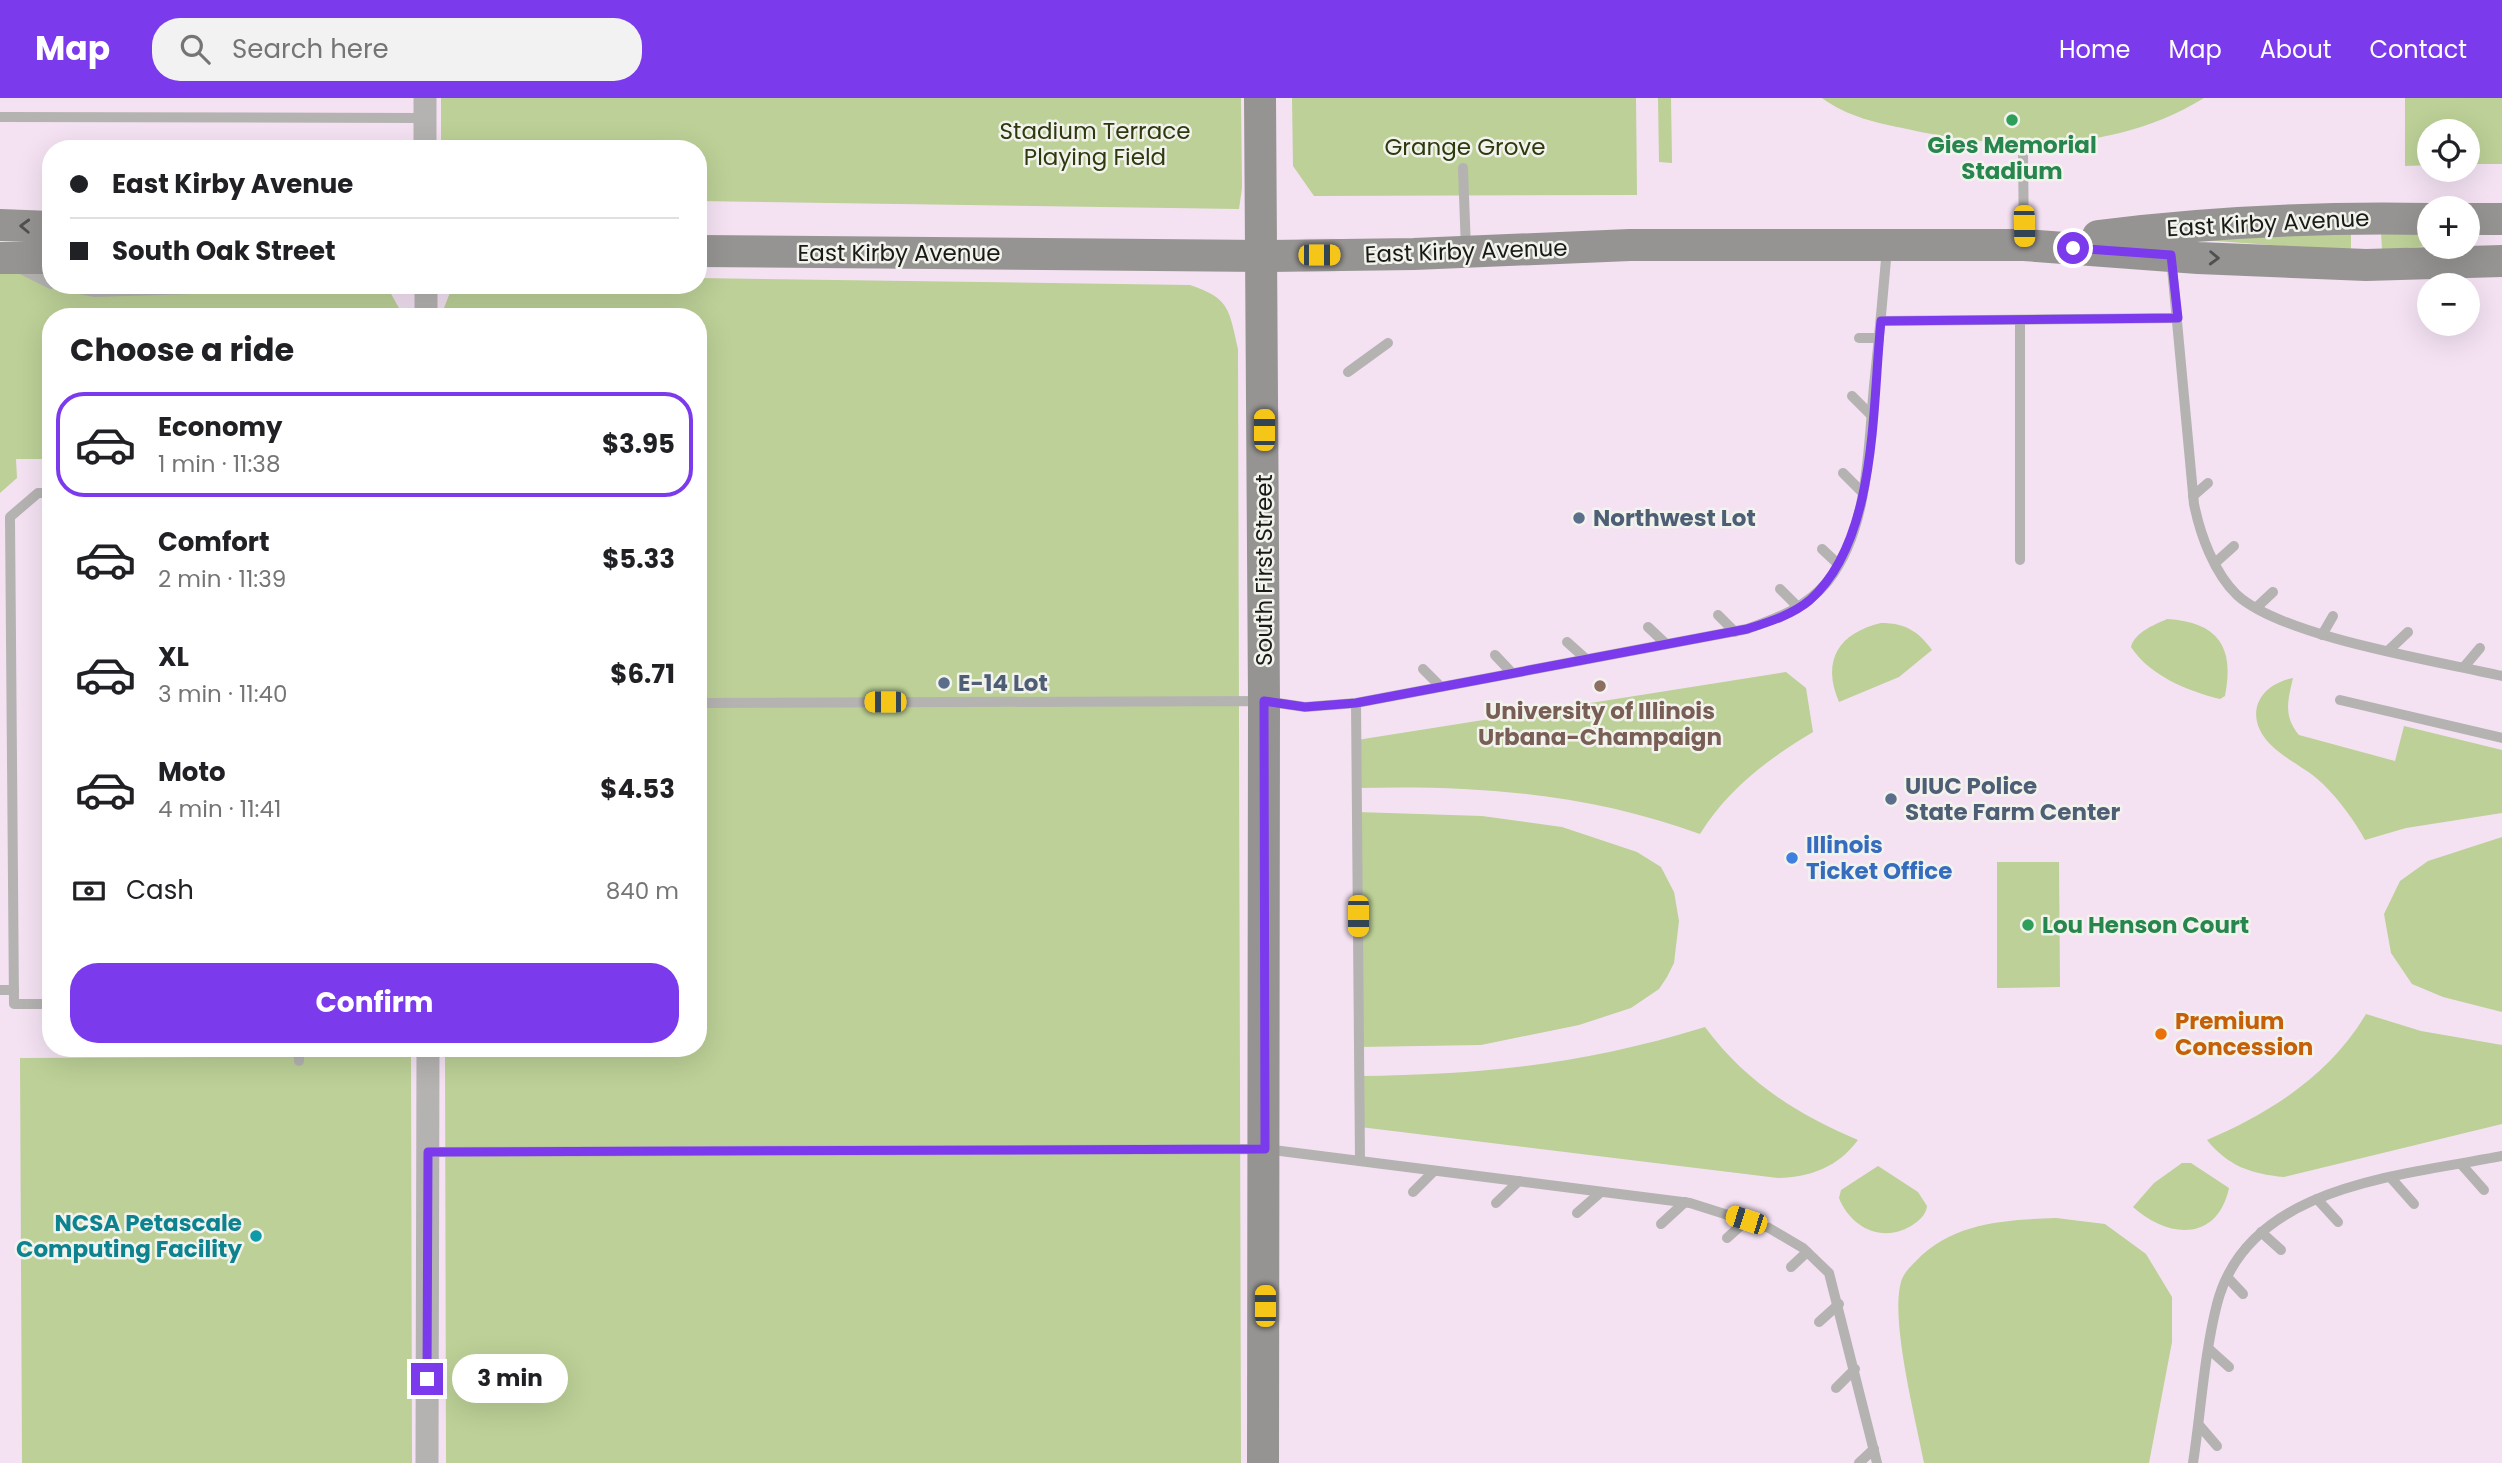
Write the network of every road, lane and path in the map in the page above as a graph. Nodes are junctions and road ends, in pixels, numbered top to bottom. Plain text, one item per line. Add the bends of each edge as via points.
1 (1261, 98) edge
2 (425, 108) edge
3 (0, 117) edge
4 (425, 140) edge
5 (2023, 154) dead end
6 (1463, 168) dead end
7 (2417, 219) edge
8 (2480, 219) edge
9 (2502, 219) edge
10 (0, 225) edge
11 (42, 227) edge
12 (2024, 244) junction
13 (1888, 245) junction
14 (707, 251) edge
15 (1466, 253) junction
16 (2171, 255) junction
17 (1263, 256) junction
18 (1, 258) edge
19 (42, 258) edge
20 (2502, 261) edge
21 (42, 279) edge
22 (2178, 318) junction
23 (2020, 320) junction
24 (1881, 321) junction
25 (1858, 338) dead end
26 (1879, 338) junction
27 (2192, 338) dead end
28 (2179, 339) junction
29 (1388, 343) dead end
30 (1348, 372) dead end
31 (1852, 396) dead end
32 (1872, 416) junction
33 (1843, 473) dead end
34 (2208, 483) dead end
35 (1862, 492) junction
36 (42, 493) edge
37 (2193, 496) junction
38 (5, 517) edge
39 (2234, 546) dead end
40 (1822, 549) dead end
41 (2020, 560) dead end
42 (2215, 563) junction
43 (1838, 564) junction
44 (1780, 589) dead end
45 (2273, 592) dead end
46 (1798, 607) junction
47 (2257, 607) junction
48 (1718, 615) dead end
49 (2333, 617) dead end
50 (1648, 627) dead end
51 (1735, 632) junction
52 (2408, 632) dead end
53 (2322, 635) junction
54 (1567, 642) dead end
55 (1666, 644) junction
56 (2480, 648) dead end
57 (2389, 650) junction
58 (6, 651) edge
59 (1495, 655) dead end
60 (1586, 659) junction
61 (2464, 667) junction
62 (1423, 668) dead end
63 (1512, 673) junction
64 (2502, 676) edge
65 (1441, 687) junction
66 (2340, 700) dead end
67 (1264, 701) junction
68 (707, 703) edge
69 (1356, 703) junction
70 (2502, 738) edge
71 (0, 882) edge
72 (13, 882) junction
73 (0, 990) edge
74 (14, 990) junction
75 (42, 1004) edge
76 (299, 1057) edge
77 (428, 1057) edge
78 (299, 1061) dead end
79 (1265, 1149) junction
80 (428, 1152) junction
81 (2502, 1156) edge
82 (1360, 1161) junction
83 (2461, 1164) junction
84 (1434, 1171) junction
85 (2391, 1178) junction
86 (1519, 1181) junction
87 (2484, 1191) dead end
88 (1413, 1192) dead end
89 (1601, 1192) junction
90 (2317, 1199) junction
91 (1685, 1202) junction
92 (1496, 1203) dead end
93 (2414, 1204) dead end
94 (1577, 1213) dead end
95 (1746, 1220) junction
96 (2338, 1223) dead end
97 (1661, 1224) dead end
98 (2260, 1231) junction
99 (1727, 1238) dead end
100 (2281, 1250) dead end
101 (1807, 1251) junction
102 (1791, 1267) dead end
103 (2228, 1278) junction
104 (2243, 1294) dead end
105 (1839, 1304) junction
106 (1819, 1322) dead end
107 (2210, 1350) junction
108 (2229, 1367) dead end
109 (1855, 1369) junction
110 (1836, 1388) dead end
111 (2199, 1425) junction
112 (2217, 1446) dead end
113 (1874, 1449) junction
114 (427, 1463) edge
115 (1263, 1463) edge
116 (1859, 1463) edge
117 (1877, 1463) edge
118 (2193, 1463) edge

1 - 17 main road, South First Street
2 - 3 lane
2 - 4 street
5 - 12 lane
6 - 15 lane
7 - 12 main road, East Kirby Avenue via 2167,227
8 - 9 main road
11 -> 10 main road
12 - 13 main road, East Kirby Avenue
12 - 16 main road, East Kirby Avenue
13 - 15 main road, East Kirby Avenue via 1630,245
13 - 24 lane
14 - 17 main road, East Kirby Avenue
15 - 17 main road, East Kirby Avenue
16 -> 20 main road, East Kirby Avenue via 2367,264
16 - 22 lane
17 - 67 main road, South First Street
18 - 19 main road
18 - 21 lane
22 - 23 lane
22 - 28 lane
23 - 24 lane
23 - 41 lane
24 - 26 lane
25 - 26 lane
26 - 32 lane
27 - 28 lane
28 - 37 lane
29 - 30 lane
31 - 32 lane
32 - 35 lane
33 - 35 lane
34 - 37 lane
35 - 43 lane via 1847,549
36 - 38 lane
37 - 42 lane via 2199,527
38 - 58 lane
39 - 42 lane
40 - 43 lane
42 - 47 lane via 2238,595
43 - 46 lane via 1829,580
44 - 46 lane
45 - 47 lane
46 - 51 lane
47 - 53 lane
48 - 51 lane
49 - 53 lane
50 - 55 lane
51 - 55 lane
52 - 57 lane
53 - 57 lane
54 - 60 lane
55 - 60 lane
56 - 61 lane
57 - 61 lane
58 - 72 lane
59 - 63 lane
60 - 63 lane
61 - 64 lane
62 - 65 lane
63 - 65 lane
65 - 69 lane
66 - 70 lane
67 - 68 lane
67 - 69 lane via 1305,707
67 - 79 main road, South First Street
69 - 82 lane
71 - 72 lane
72 - 74 lane
73 - 74 lane
74 - 75 lane via 14,1004
76 - 78 lane
77 - 80 street
79 - 80 lane
79 - 82 lane
79 - 115 main road, South First Street
80 - 114 street
81 - 83 lane
82 - 84 lane
83 - 85 lane
83 - 87 lane
84 - 86 lane
84 - 88 lane
85 - 90 lane via 2332,1191
85 - 93 lane
86 - 89 lane
86 - 92 lane
89 - 91 lane
89 - 94 lane
90 - 96 lane
90 - 98 lane
91 - 95 lane
91 - 97 lane
95 - 99 lane
95 - 101 lane
98 - 100 lane
98 - 103 lane
101 - 102 lane
101 - 105 lane via 1829,1273
103 - 104 lane
103 - 107 lane via 2217,1304
105 - 106 lane
105 - 109 lane
107 - 108 lane
107 - 111 lane
109 - 110 lane
109 - 113 lane
111 - 112 lane
111 - 118 lane
113 - 116 lane
113 - 117 lane

